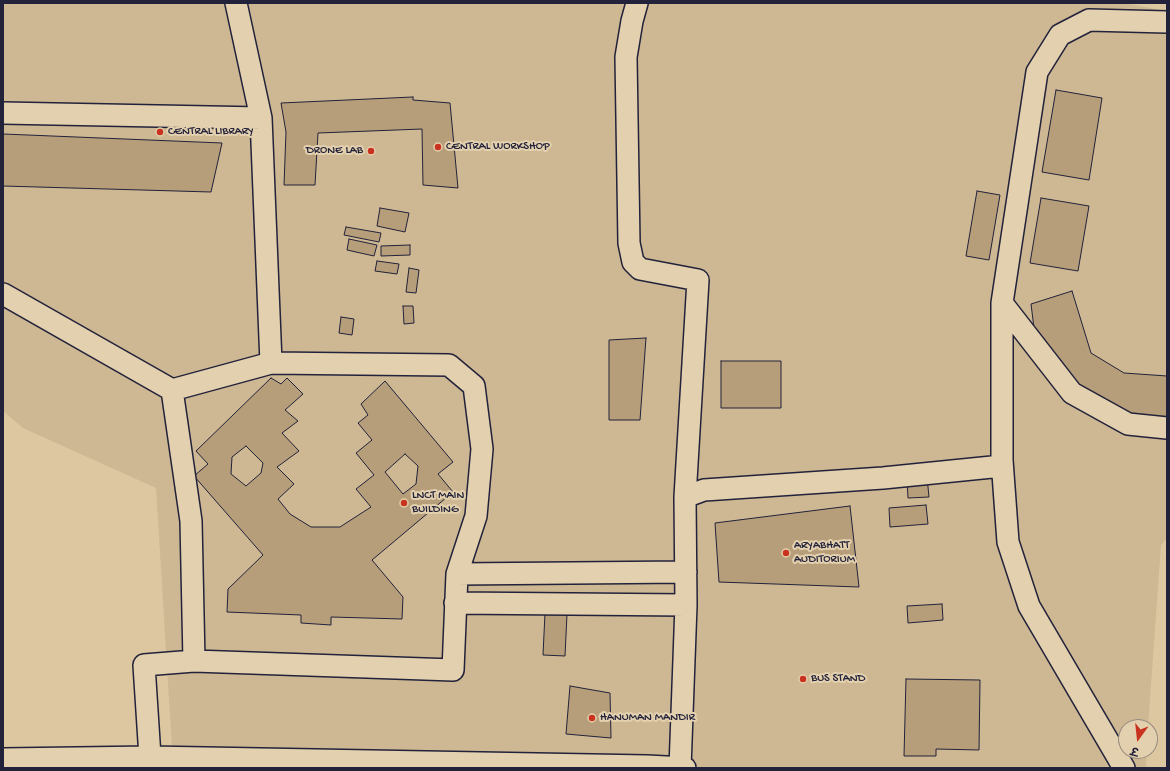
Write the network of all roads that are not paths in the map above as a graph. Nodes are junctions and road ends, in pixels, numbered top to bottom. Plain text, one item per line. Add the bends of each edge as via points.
1 (236, 3) edge
2 (638, 3) edge
3 (1167, 22) edge
4 (3, 113) edge
5 (261, 118) junction
6 (3, 294) edge
7 (1002, 303) junction
8 (271, 363) junction
9 (172, 390) junction
10 (1167, 428) edge
11 (1002, 466) junction
12 (685, 497) junction
13 (686, 572) junction
14 (457, 574) junction
15 (455, 603) junction
16 (686, 605) junction
17 (194, 661) junction
18 (150, 758) junction
19 (3, 759) edge
20 (680, 768) edge
21 (685, 768) edge
22 (1124, 768) edge

1 - 5 street
2 - 12 street via 626,57 629,243 634,262 640,269 698,280
3 - 7 street via 1089,20 1060,35 1037,72
4 - 5 street
5 - 8 street
6 - 9 street
7 - 10 street via 1072,393 1128,424
7 - 11 street
8 - 9 street
8 - 14 street via 449,365 474,386 482,449 476,516
9 - 17 street via 190,521
11 - 12 street via 883,478 704,490
11 - 22 street via 1008,542 1029,606
12 - 13 street
13 - 14 street
13 - 16 street
14 - 15 street
15 - 16 street
15 - 17 street via 453,670
16 - 20 street
17 - 18 street via 144,666
18 - 19 street
18 - 20 street
20 - 21 street

